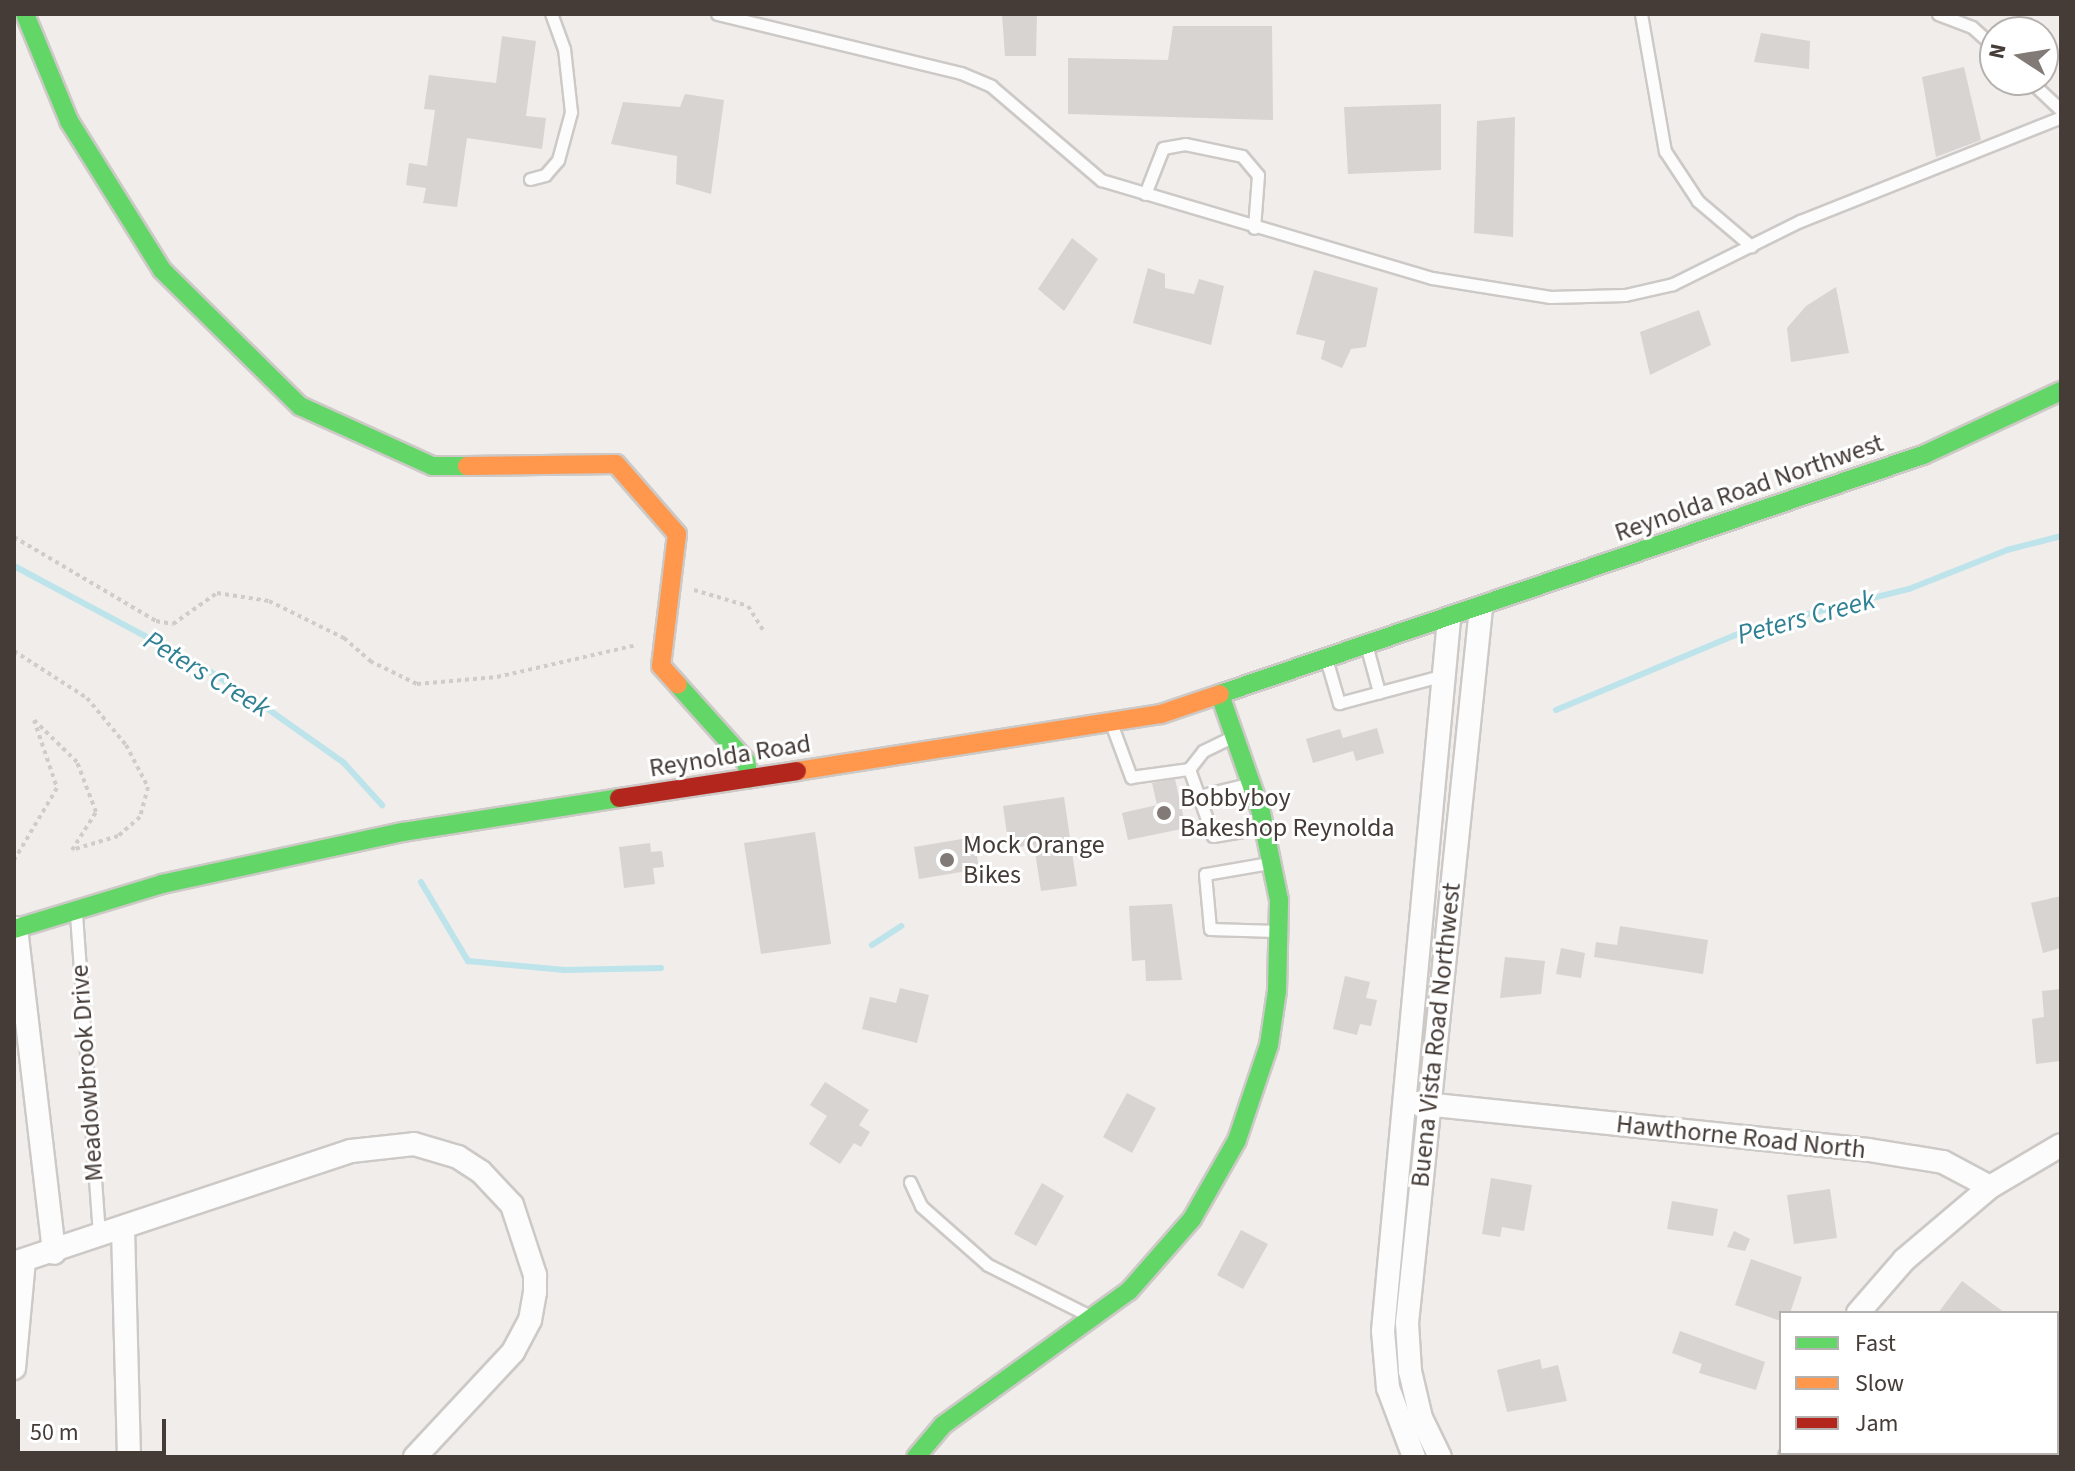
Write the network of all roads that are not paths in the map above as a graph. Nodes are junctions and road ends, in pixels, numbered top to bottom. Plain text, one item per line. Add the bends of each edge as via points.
1 (25, 14) edge
2 (551, 14) edge
3 (717, 14) edge
4 (1641, 14) edge
5 (1938, 14) edge
6 (1968, 14) edge
7 (1972, 27) junction
8 (1979, 33) edge
9 (2046, 96) edge
10 (2061, 110) edge
11 (2061, 117) edge
12 (530, 179) dead end
13 (1145, 194) junction
14 (1254, 228) junction
15 (1751, 246) junction
16 (2061, 391) edge
17 (1481, 608) junction
18 (1449, 620) junction
19 (1367, 647) junction
20 (1327, 661) junction
21 (1444, 675) junction
22 (1379, 692) junction
23 (1221, 698) junction
24 (1111, 723) junction
25 (1234, 736) junction
26 (1189, 769) junction
27 (749, 779) junction
28 (1251, 784) junction
29 (1198, 796) junction
30 (1265, 828) junction
31 (1273, 862) junction
32 (76, 910) junction
33 (15, 928) edge
34 (1279, 931) junction
35 (1404, 1102) junction
36 (1428, 1104) junction
37 (2061, 1145) edge
38 (910, 1182) dead end
39 (1990, 1187) junction
40 (123, 1228) junction
41 (99, 1237) junction
42 (54, 1253) junction
43 (19, 1262) edge
44 (1860, 1311) edge
45 (1094, 1318) junction
46 (14, 1368) edge
47 (129, 1457) edge
48 (415, 1457) edge
49 (916, 1457) edge
50 (1414, 1457) edge
51 (1440, 1457) edge

1 - 27 main road via 69,121 162,270 300,406 432,466 616,464 677,534 661,666 746,761
2 - 12 lane via 564,49 571,112 558,160 545,175
3 - 13 lane via 961,73 991,86 1101,180
4 - 15 lane via 1665,151 1698,201
5 - 7 lane
6 - 7 lane
7 - 8 lane
9 - 10 lane
11 - 15 lane
13 - 14 lane
13 - 14 lane via 1163,148 1185,144 1242,156 1258,175
14 - 15 lane via 1432,278 1550,297 1625,295 1673,284
16 - 17 main road, Reynolda Road Northwest via 1923,455
17 - 18 main road, Reynolda Road Northwest
17 - 36 street, Buena Vista Road Northwest
18 - 19 main road, Reynolda Road
18 - 21 street, Buena Vista Road Northwest
19 - 20 main road, Reynolda Road
19 - 22 lane
20 - 22 lane via 1339,703
20 - 23 main road, Reynolda Road
21 - 22 lane
21 - 35 street, Buena Vista Road Northwest
23 - 24 main road, Reynolda Road
23 - 25 main road
24 - 26 lane via 1131,777
24 - 27 main road, Reynolda Road
25 - 26 lane via 1203,751
25 - 28 main road
26 - 29 lane
27 - 32 main road, Reynolda Road via 297,852
28 - 29 lane
28 - 30 main road
29 - 30 lane via 1213,836
30 - 31 main road
31 - 34 main road
31 - 34 lane via 1205,874 1210,929
32 - 33 main road, Reynolda Road
32 - 41 lane, Meadowbrook Drive
33 - 42 street
34 - 45 main road via 1269,1045 1237,1140 1192,1219 1129,1291
35 - 36 street, Hawthorne Road North
35 - 50 street, Buena Vista Road Northwest via 1383,1331 1388,1388
36 - 39 street, Hawthorne Road North via 1869,1150 1943,1162
36 - 51 street, Buena Vista Road Northwest via 1407,1323 1410,1371 1421,1418
37 - 39 street
38 - 45 lane via 921,1206 988,1265
39 - 44 street via 1904,1260
40 - 41 street
40 - 47 street
40 - 48 street via 290,1169 387,1145 432,1147 481,1172 512,1205 525,1239 535,1275 530,1320 513,1352
41 - 42 street
42 - 43 street
43 - 46 street
45 - 49 main road via 943,1425

